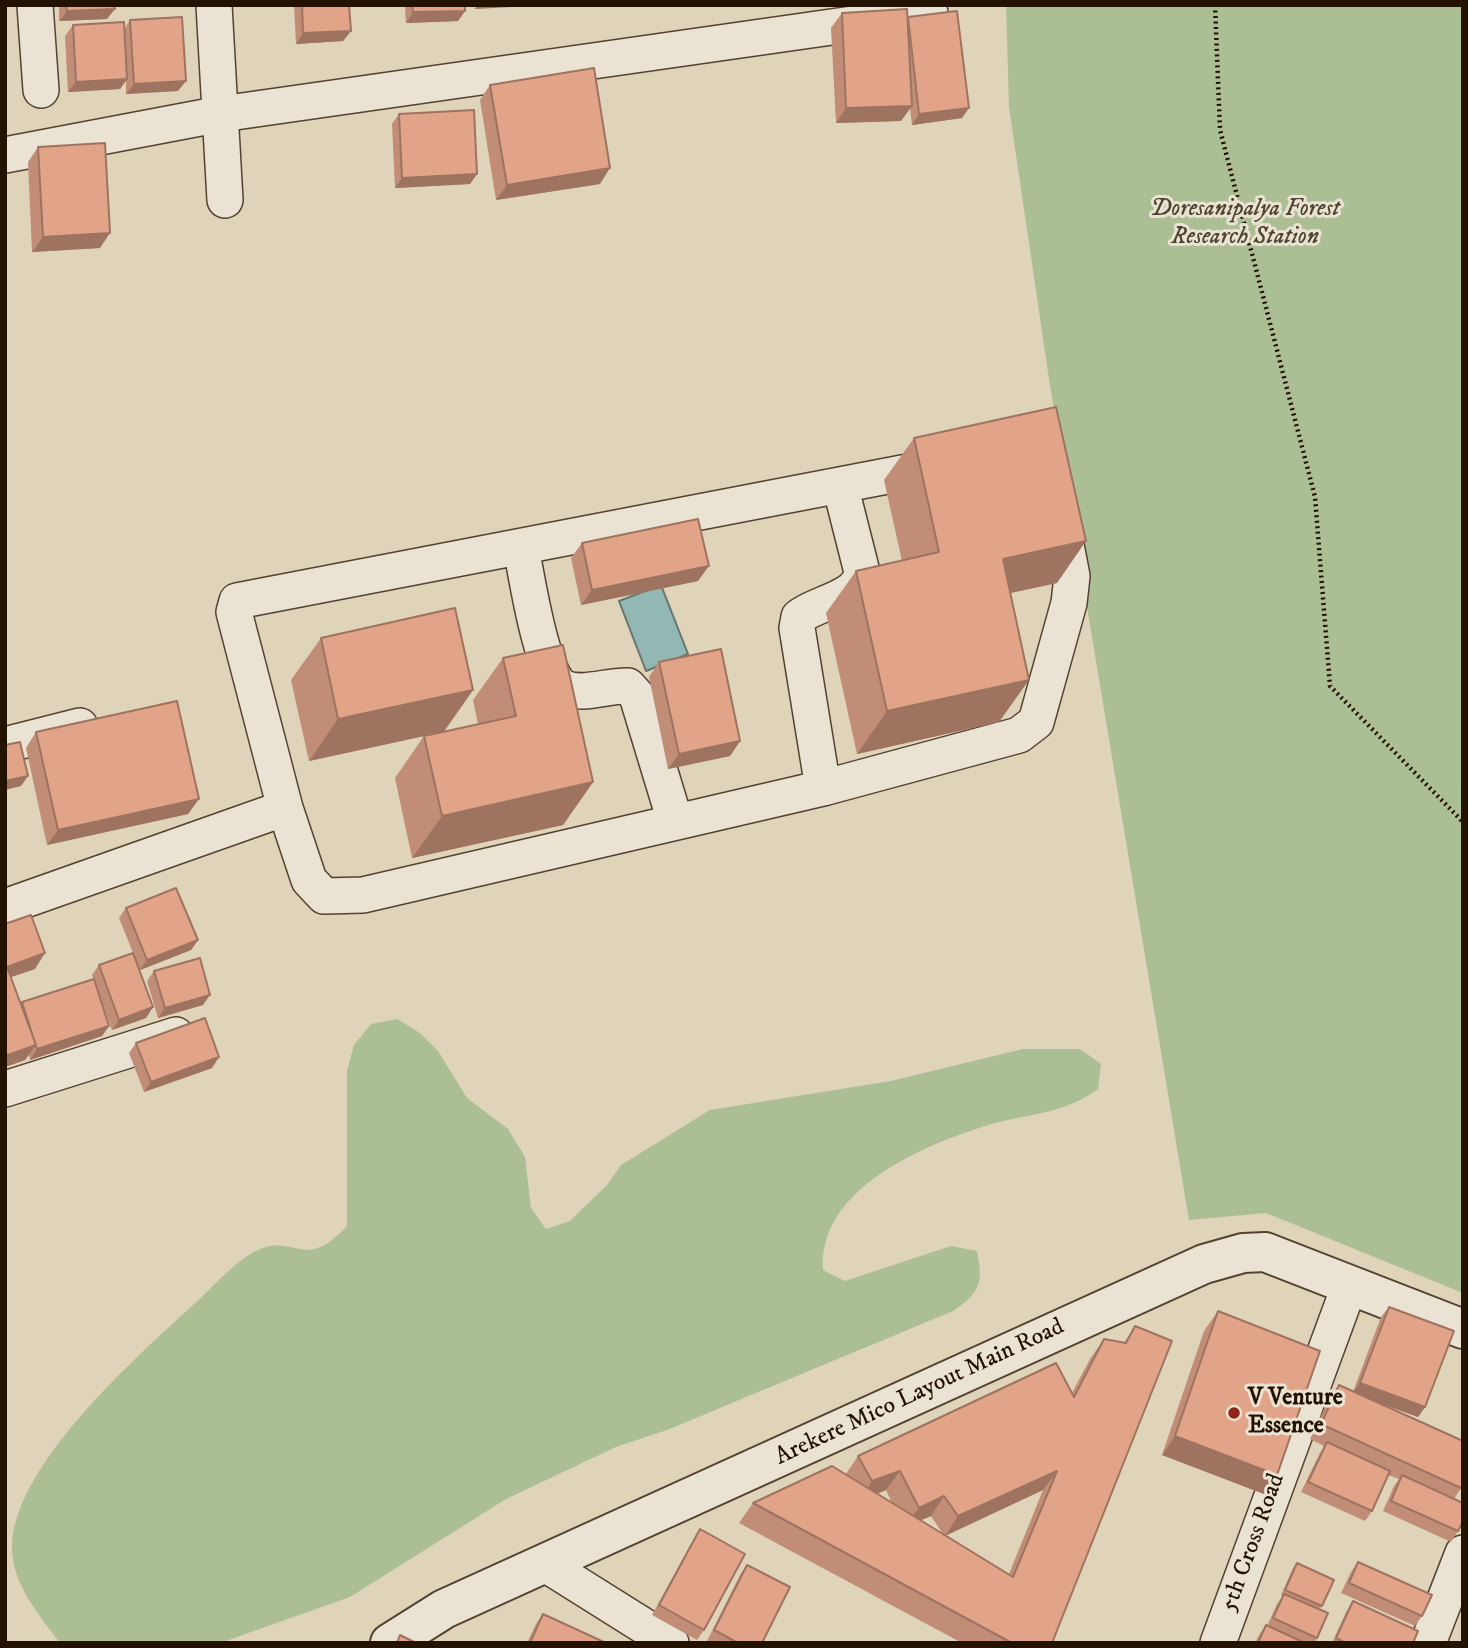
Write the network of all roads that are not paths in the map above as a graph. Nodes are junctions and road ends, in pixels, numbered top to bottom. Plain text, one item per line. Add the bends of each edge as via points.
1 (35, 5) edge
2 (214, 5) edge
3 (930, 13) edge
4 (41, 90) dead end
5 (221, 114) junction
6 (5, 155) edge
7 (225, 200) dead end
8 (962, 461) edge
9 (840, 485) junction
10 (1054, 485) edge
11 (521, 547) junction
12 (107, 719) edge
13 (5, 744) edge
14 (823, 788) junction
15 (285, 808) junction
16 (675, 821) junction
17 (5, 907) edge
18 (192, 1030) edge
19 (5, 1089) edge
20 (1349, 1287) junction
21 (1463, 1329) edge
22 (1463, 1553) edge
23 (545, 1564) junction
24 (666, 1641) edge
25 (390, 1643) edge
26 (1218, 1643) edge
27 (1428, 1643) edge

1 - 4 street
2 - 5 street
3 - 5 street
5 - 6 street
5 - 7 street
8 - 9 street
9 - 11 street
9 - 14 street via 861,582 806,611 797,628
10 - 14 street via 1071,590 1036,722 1019,735
11 - 15 street via 237,601 234,611
11 - 16 street via 547,670 563,688 628,686 637,696
12 - 13 street
14 - 16 street
15 - 16 street via 309,880 324,896 363,895
15 - 17 street
18 - 19 street
20 - 21 street, Arekere Mico Layout Main Road
20 - 23 street, Arekere Mico Layout Main Road via 1265,1252 1204,1264
20 - 26 street, 5th Cross Road
22 - 27 street
23 - 24 street
23 - 25 street, Arekere Mico Layout Main Road via 444,1609

